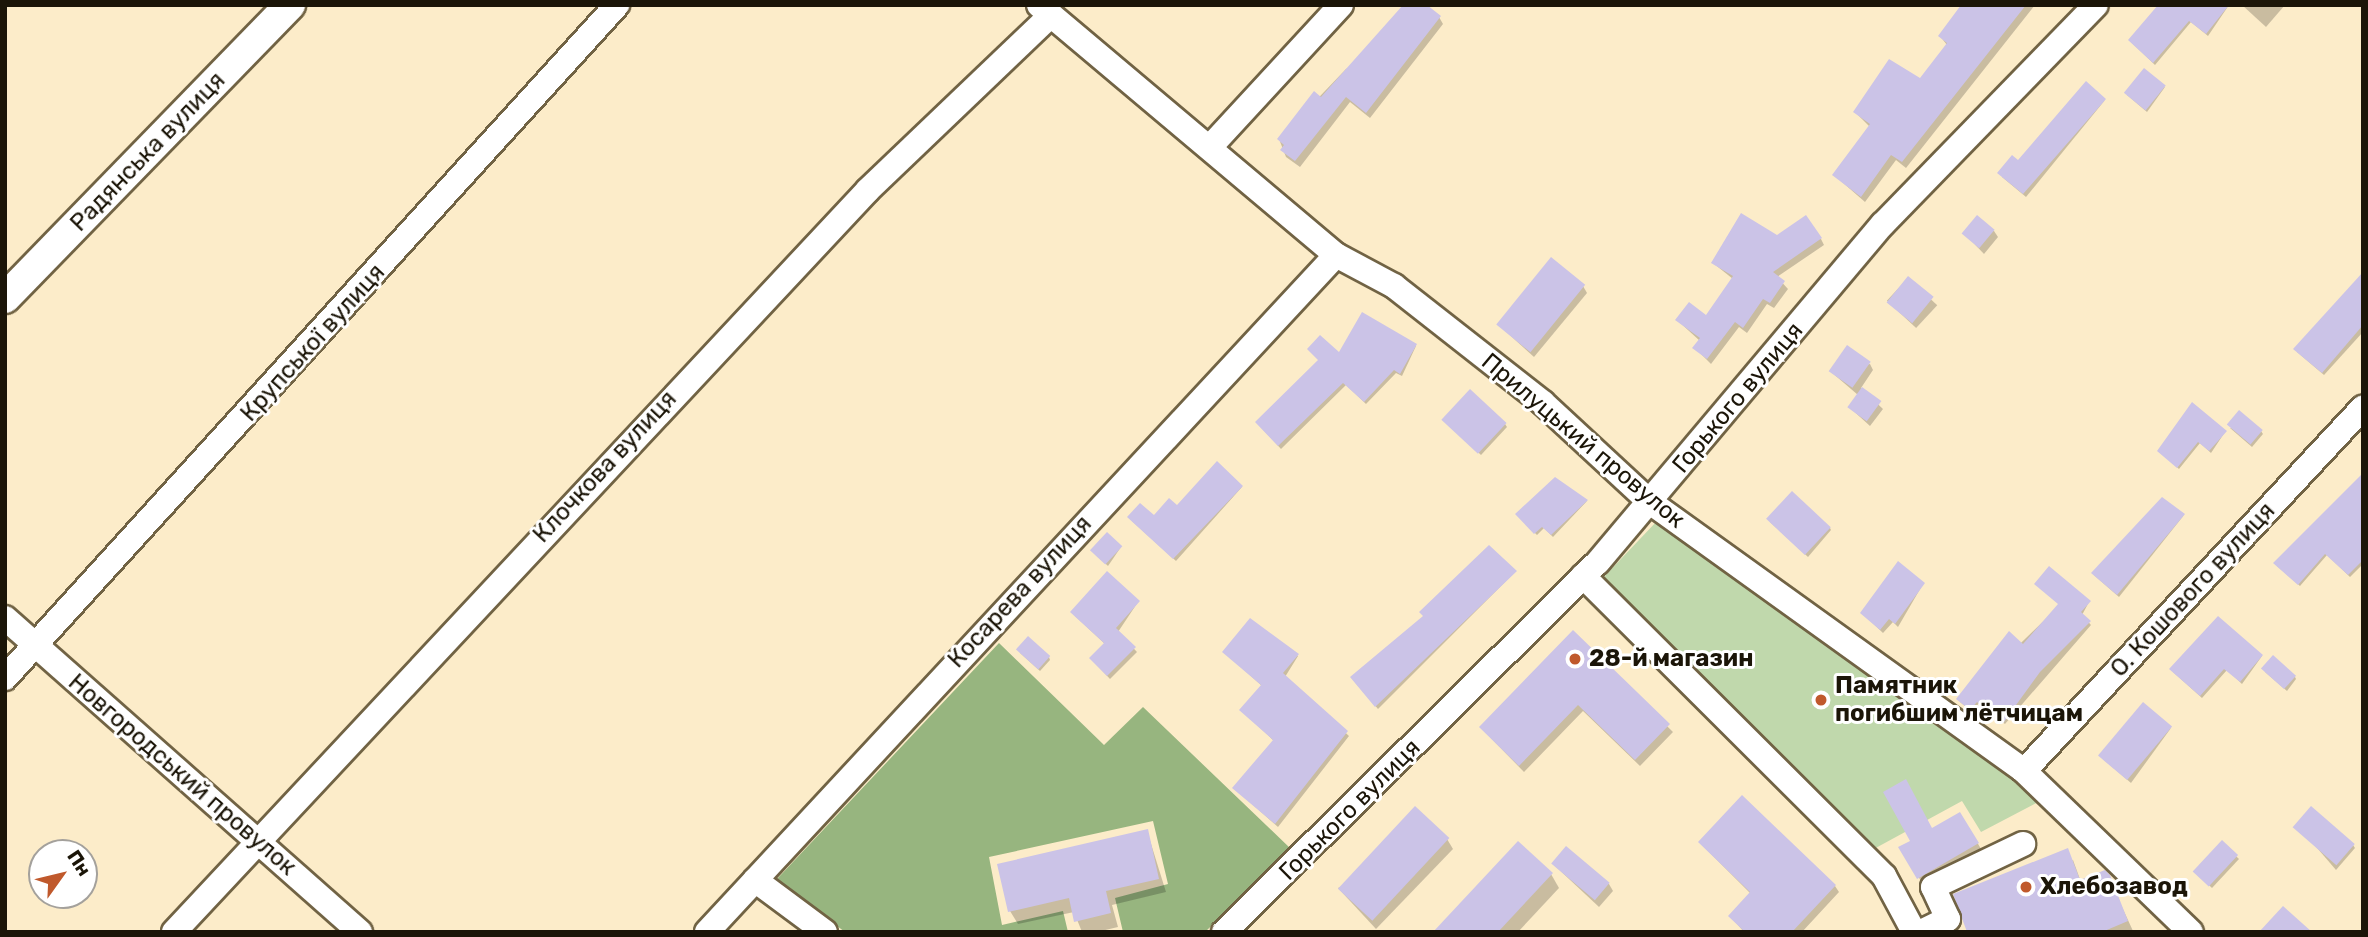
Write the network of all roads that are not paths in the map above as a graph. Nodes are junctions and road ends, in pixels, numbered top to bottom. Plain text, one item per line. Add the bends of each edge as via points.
1 (290, 5) edge
2 (617, 5) edge
3 (1341, 5) edge
4 (2096, 5) edge
5 (1045, 10) edge
6 (1210, 147) junction
7 (1336, 256) junction
8 (5, 298) edge
9 (2363, 408) edge
10 (1650, 502) junction
11 (1583, 576) junction
12 (5, 618) edge
13 (36, 646) junction
14 (5, 678) edge
15 (2024, 771) junction
16 (257, 841) junction
17 (2022, 844) dead end
18 (755, 880) junction
19 (1952, 925) edge
20 (174, 932) edge
21 (360, 932) edge
22 (707, 932) edge
23 (825, 932) edge
24 (1224, 932) edge
25 (1914, 932) edge
26 (1921, 932) edge
27 (2191, 932) edge

1 - 8 main road, Радянська вулиця
2 - 13 street, Крупської вулиця
3 - 6 street
4 - 10 street, Горького вулиця via 1883,225
5 - 6 street, Прилуцький провулок
5 - 16 street, Клочкова вулиця via 868,190
6 - 7 street, Прилуцький провулок
7 - 10 street, Прилуцький провулок via 1394,286 1543,403
7 - 18 street, Косарева вулиця
9 - 15 street, О. Кошового вулиця
10 - 11 street, Горького вулиця
10 - 15 street, Прилуцький провулок
11 - 24 street, Горького вулиця
11 - 25 street via 1884,876
12 - 13 street, Новгородський провулок
13 - 14 street, Крупської вулиця
13 - 16 street, Новгородський провулок
15 - 27 street, Прилуцький провулок
16 - 20 street, Клочкова вулиця
16 - 21 street, Новгородський провулок
17 - 19 street via 1933,887
18 - 22 street, Косарева вулиця
18 - 23 street
19 - 26 street

